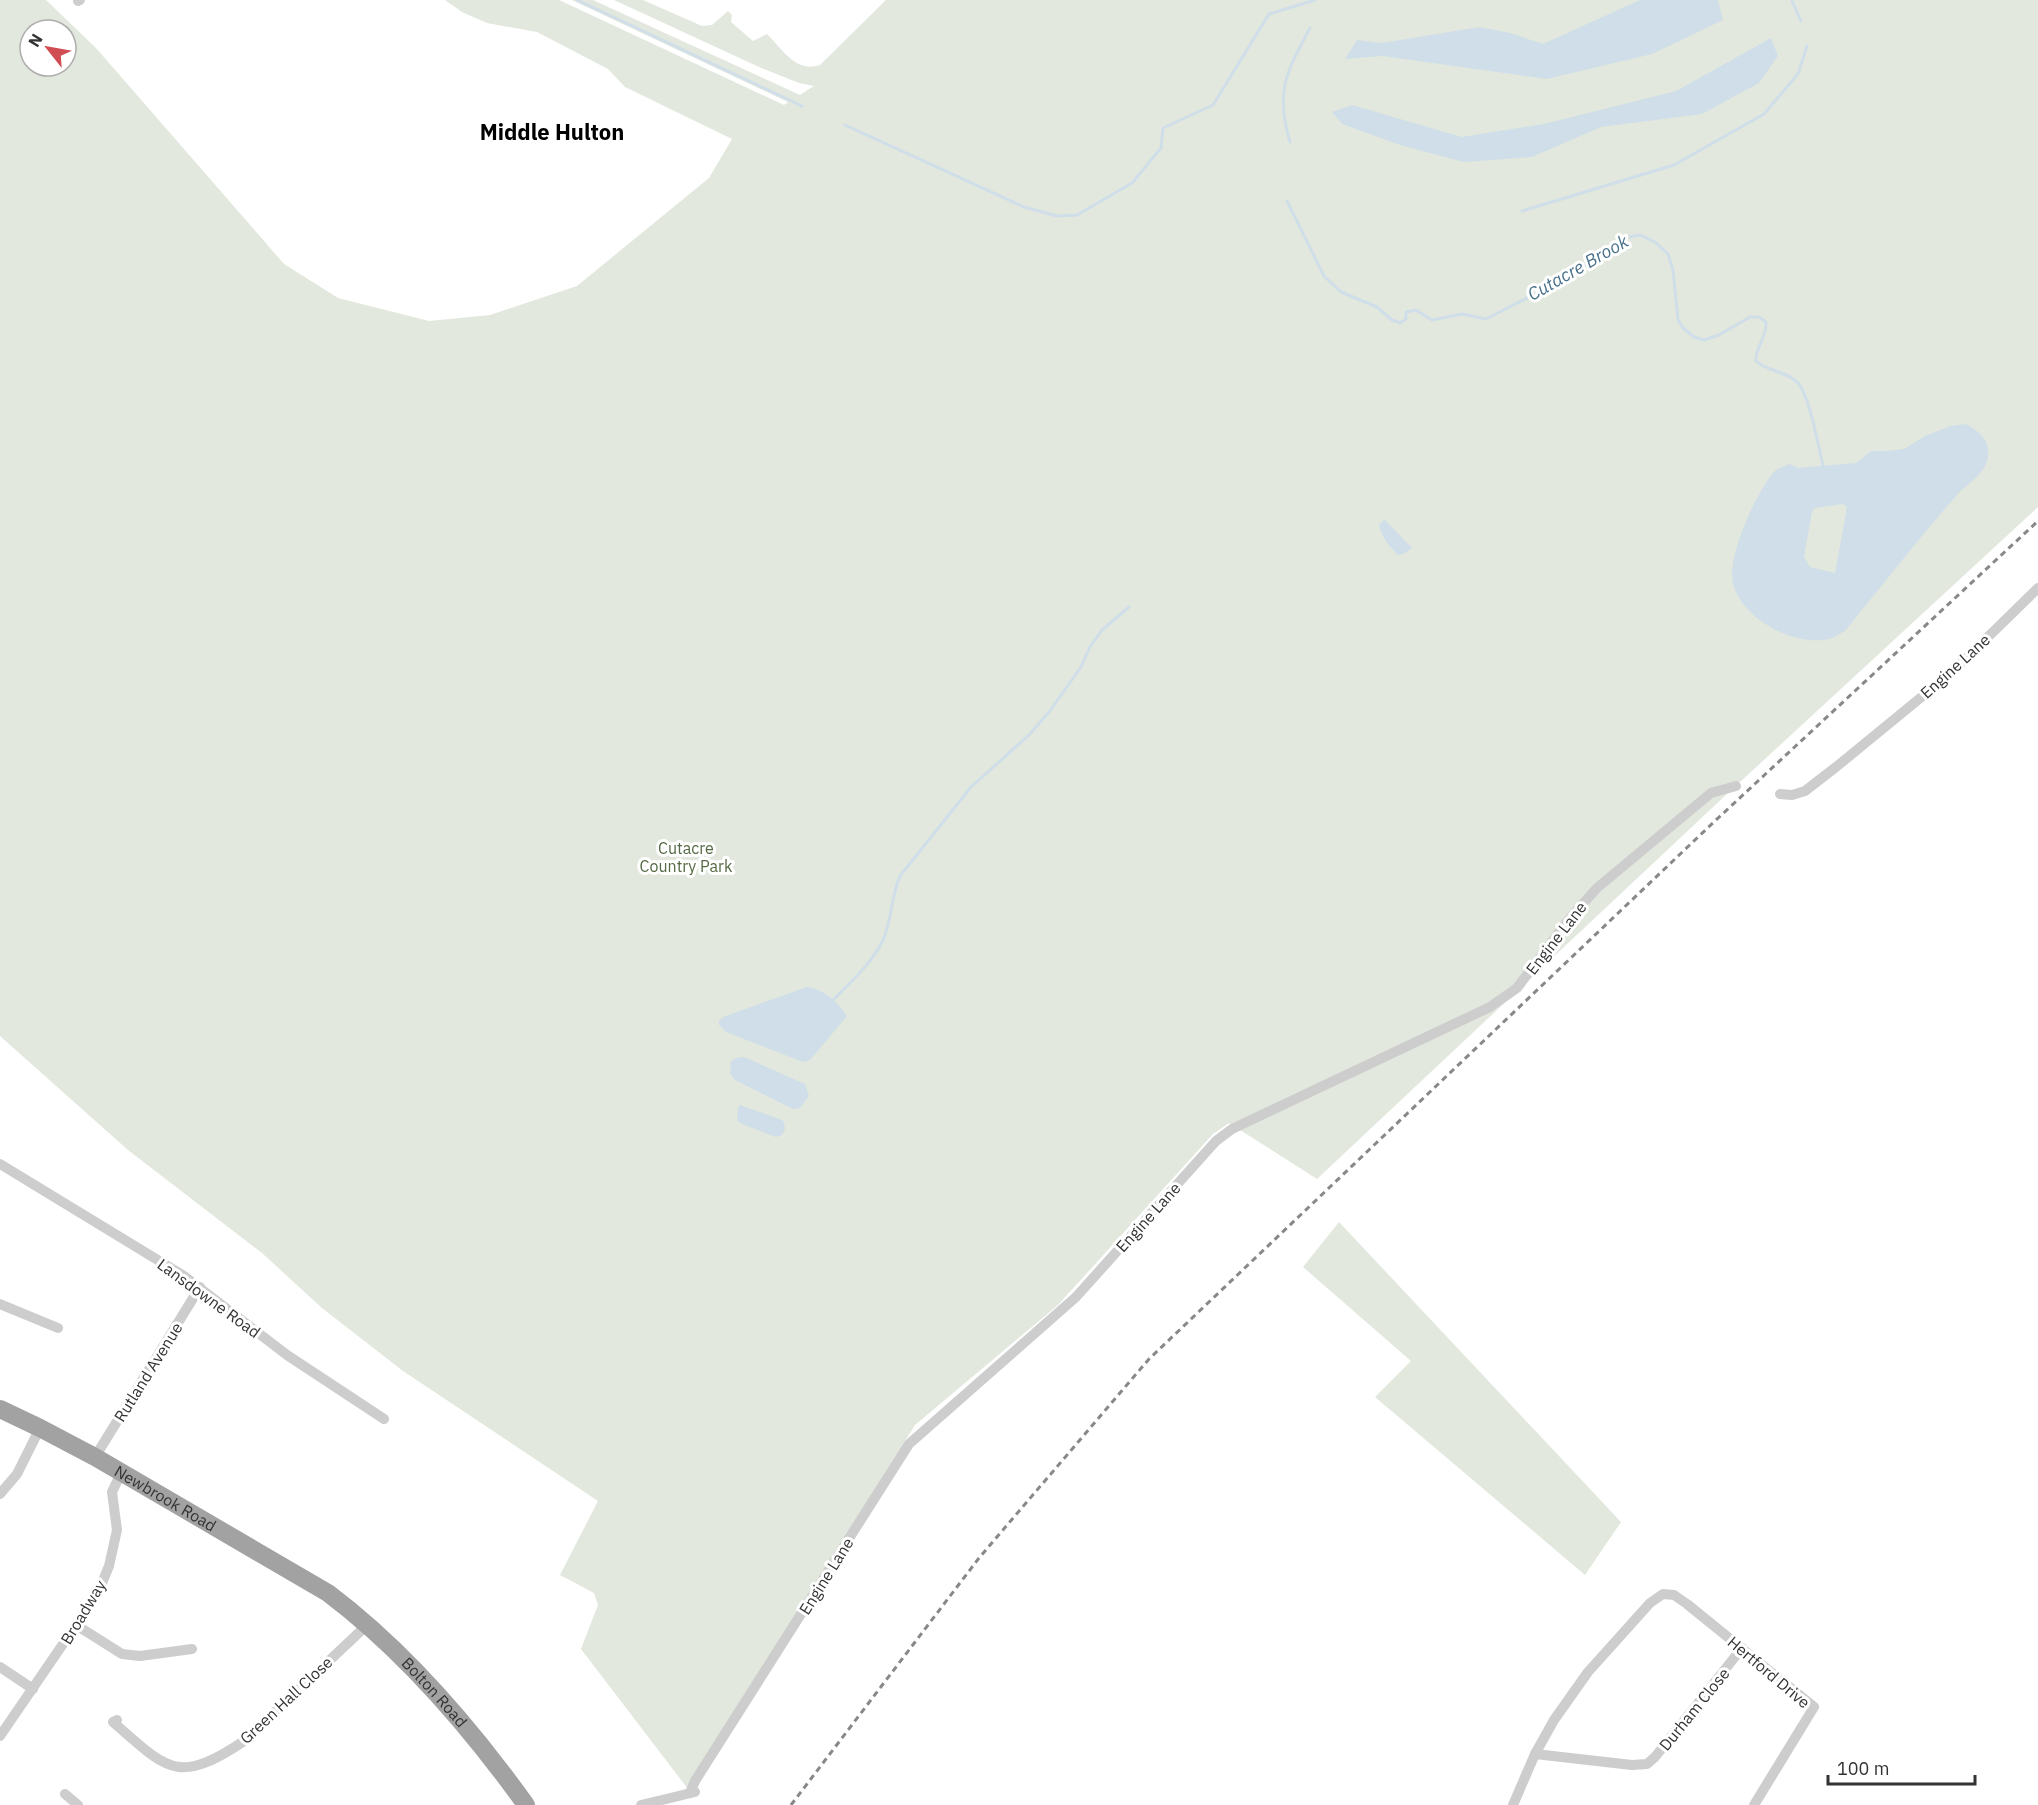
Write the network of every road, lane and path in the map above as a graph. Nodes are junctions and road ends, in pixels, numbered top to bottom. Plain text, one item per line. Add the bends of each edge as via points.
1 (2038, 588) edge
2 (1736, 786) dead end
3 (1780, 794) dead end
4 (0, 1164) edge
5 (200, 1287) junction
6 (0, 1304) edge
7 (58, 1328) dead end
8 (0, 1409) edge
9 (384, 1419) dead end
10 (40, 1428) junction
11 (95, 1457) junction
12 (122, 1473) junction
13 (0, 1494) edge
14 (328, 1593) joint
15 (76, 1625) junction
16 (367, 1625) junction
17 (1742, 1648) junction
18 (186, 1653) dead end
19 (0, 1667) edge
20 (33, 1689) junction
21 (117, 1720) dead end
22 (0, 1736) edge
23 (1535, 1754) junction
24 (65, 1794) dead end
25 (78, 1805) edge
26 (526, 1805) edge
27 (641, 1805) edge
28 (1513, 1805) edge
29 (1754, 1805) edge

1 - 3 street, Engine Lane via 1952,672 1836,767 1805,791
2 - 27 street, Engine Lane via 1712,794 1597,888 1518,988 1491,1006 1232,1129 1216,1141 1076,1297 909,1444 695,1781 692,1793
4 - 5 street, Lansdowne Road
5 - 9 street, Lansdowne Road via 287,1355
5 - 11 street, Rutland Avenue
6 - 7 street
8 - 10 highway, Newbrook Road
10 - 11 highway, Newbrook Road
10 - 13 street via 18,1474
11 - 12 highway, Newbrook Road
12 - 14 highway, Newbrook Road
12 - 15 street, Broadway via 112,1492 117,1530 109,1566
14 - 16 highway, Bolton Road
15 - 18 street via 122,1654
15 - 20 street, Broadway
16 - 21 street, Green Hall Close via 244,1741 199,1765 184,1768 156,1759 113,1722
16 - 26 highway, Bolton Road via 450,1708
17 - 23 street, Durham Close via 1647,1764
17 - 23 street, Hertford Drive via 1674,1595 1663,1594 1650,1603 1588,1672
17 - 29 street, Hertford Drive via 1814,1707
19 - 20 street
20 - 22 street, Broadway
23 - 28 street
24 - 25 street

